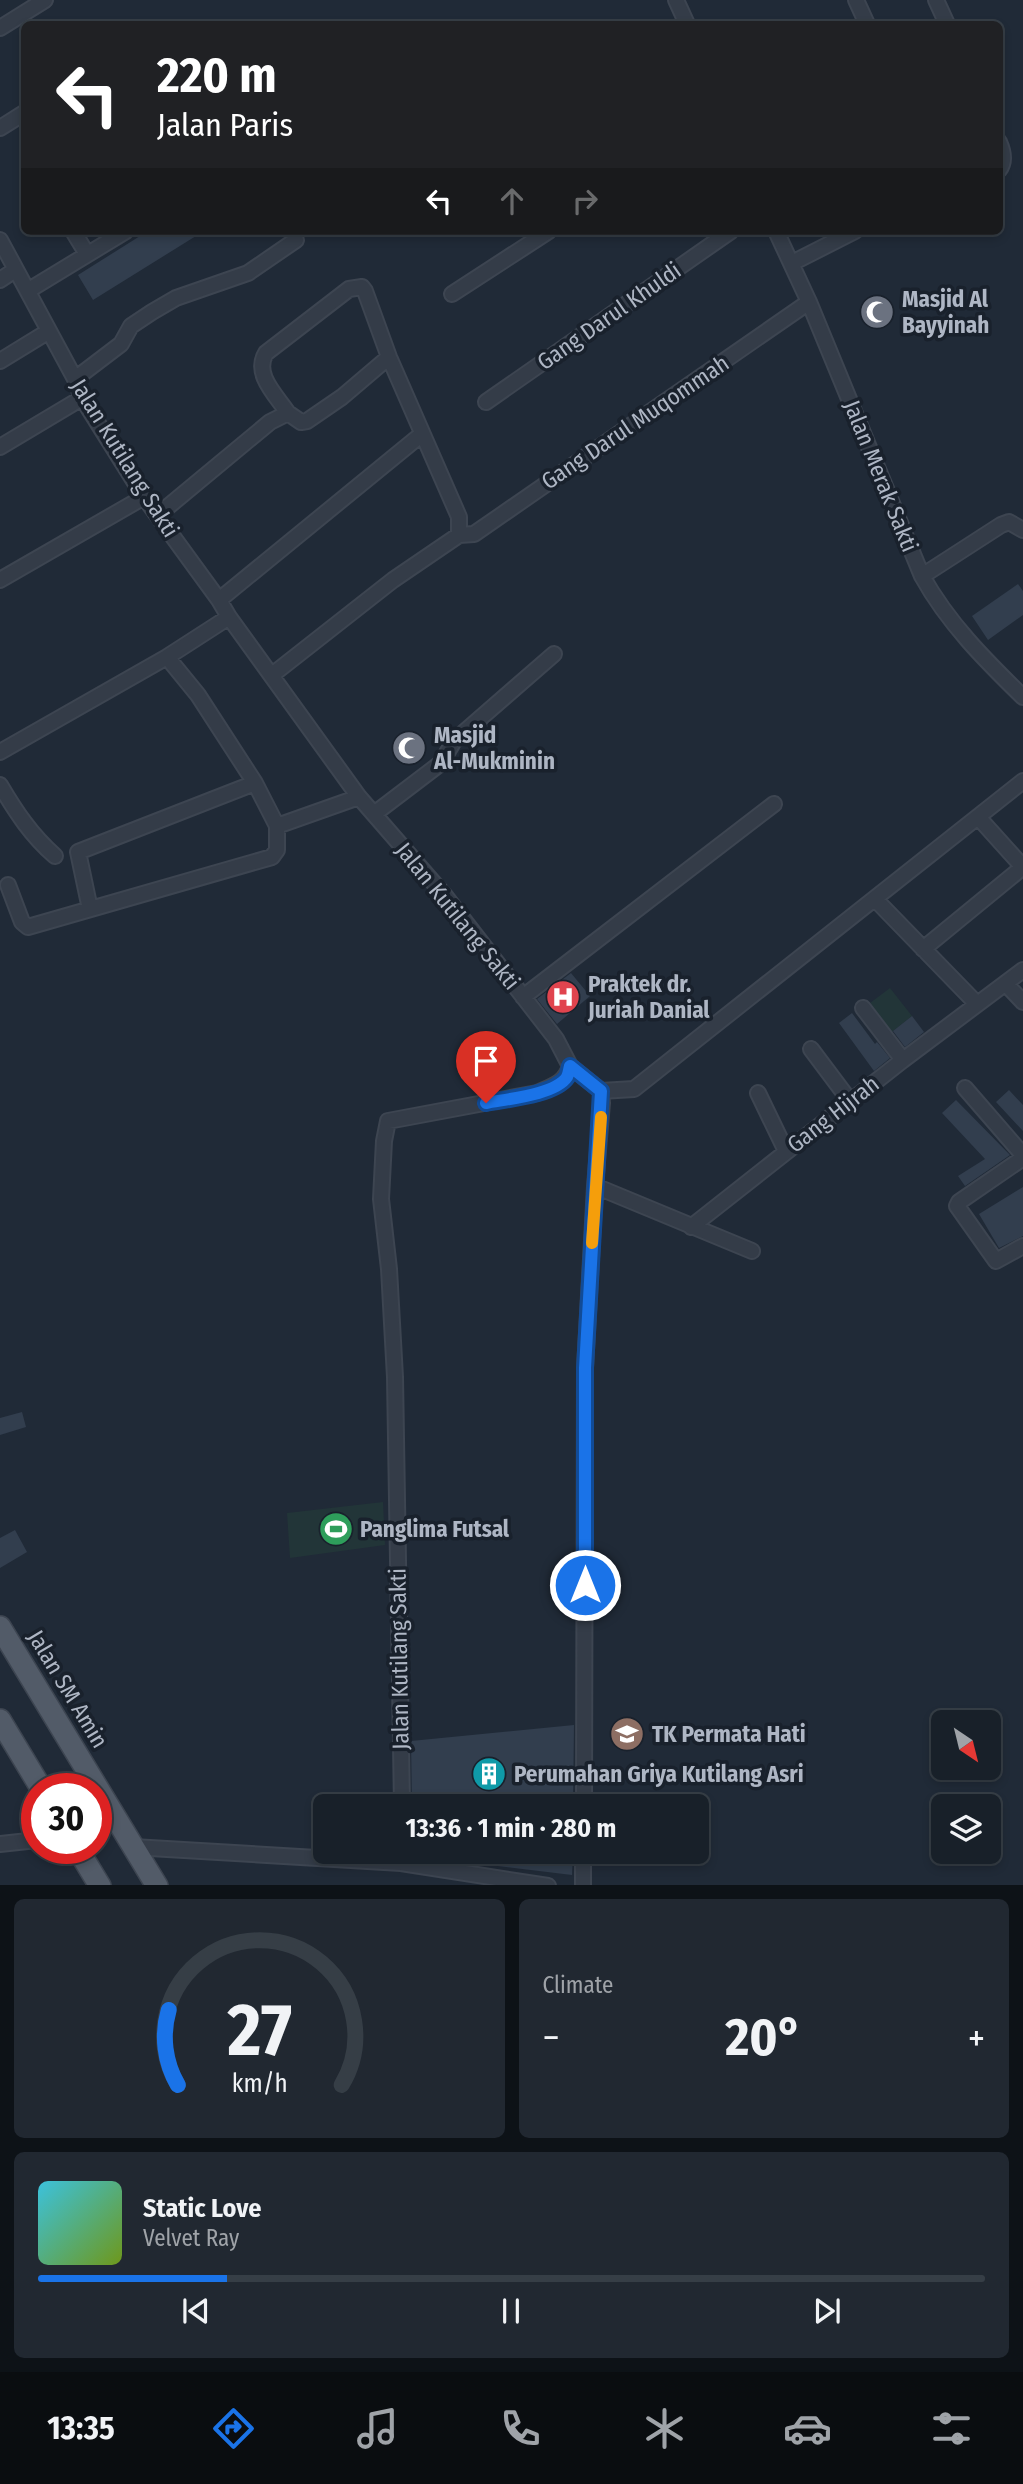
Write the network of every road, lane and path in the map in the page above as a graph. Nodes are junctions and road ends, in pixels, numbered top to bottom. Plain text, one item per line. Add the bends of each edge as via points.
1 (45, 0) edge
2 (676, 0) edge
3 (856, 0) edge
4 (936, 0) edge
5 (686, 21) edge
6 (866, 21) edge
7 (946, 21) edge
8 (0, 28) edge
9 (21, 115) edge
10 (0, 128) edge
11 (75, 235) edge
12 (119, 235) edge
13 (543, 235) edge
14 (726, 235) edge
15 (778, 235) edge
16 (847, 235) edge
17 (0, 240) edge
18 (296, 240) dead end
19 (87, 254) junction
20 (792, 263) junction
21 (15, 270) junction
22 (0, 280) edge
23 (29, 290) junction
24 (452, 294) dead end
25 (809, 302) junction
26 (49, 331) junction
27 (389, 357) junction
28 (0, 361) edge
29 (75, 379) junction
30 (82, 398) junction
31 (486, 402) dead end
32 (288, 413) junction
33 (422, 434) junction
34 (0, 447) edge
35 (145, 497) junction
36 (158, 515) junction
37 (1023, 530) edge
38 (459, 535) junction
39 (922, 576) junction
40 (0, 580) edge
41 (219, 600) junction
42 (229, 617) junction
43 (554, 654) dead end
44 (167, 657) junction
45 (272, 675) junction
46 (1023, 697) edge
47 (0, 752) edge
48 (1023, 781) edge
49 (256, 783) junction
50 (0, 785) edge
51 (359, 797) junction
52 (774, 804) dead end
53 (374, 814) junction
54 (978, 817) junction
55 (277, 826) junction
56 (55, 856) dead end
57 (1023, 867) edge
58 (8, 885) dead end
59 (875, 899) junction
60 (90, 909) junction
61 (923, 949) junction
62 (1023, 970) edge
63 (1006, 984) junction
64 (523, 997) junction
65 (1023, 1002) edge
66 (977, 1004) junction
67 (863, 1008) dead end
68 (811, 1049) dead end
69 (903, 1060) junction
70 (570, 1066) junction
71 (965, 1088) dead end
72 (601, 1091) junction
73 (758, 1093) dead end
74 (850, 1101) junction
75 (786, 1151) junction
76 (1023, 1156) edge
77 (595, 1186) junction
78 (691, 1227) junction
79 (1023, 1246) edge
80 (752, 1251) dead end
81 (0, 1627) edge
82 (0, 1720) edge
83 (32, 1773) edge
84 (402, 1794) edge
85 (584, 1794) edge
86 (21, 1842) edge
87 (0, 1844) edge
88 (133, 1847) junction
89 (313, 1854) edge
90 (87, 1864) edge
91 (438, 1864) edge
92 (583, 1864) edge
93 (100, 1885) edge
94 (157, 1885) edge
95 (548, 1885) edge
96 (583, 1885) edge

1 - 8 street
2 - 5 street
3 - 6 street
4 - 7 street
9 - 10 street
11 - 19 street
12 - 19 street
13 - 24 street
14 - 31 street, Gang Darul Khuldi
15 - 20 street, Jalan Merak Sakti
16 - 20 street
17 - 21 street, Jalan Kutilang Sakti
18 - 29 street via 248,273 176,298 152,312 131,326 121,344
19 - 23 street
20 - 25 street, Jalan Merak Sakti
21 - 22 street
21 - 23 street, Jalan Kutilang Sakti
23 - 26 street, Jalan Kutilang Sakti
25 - 38 street, Gang Darul Muqommah via 474,534
25 - 39 street, Jalan Merak Sakti
26 - 28 street
26 - 29 street, Jalan Kutilang Sakti
27 - 32 street via 307,421
27 - 32 street via 365,291 362,287 349,289 262,358 262,374
27 - 33 street
29 - 30 street, Jalan Kutilang Sakti
30 - 34 street
30 - 35 street, Jalan Kutilang Sakti
32 - 36 street via 270,422
33 - 38 street via 459,517
33 - 41 street
35 - 36 street, Jalan Kutilang Sakti
35 - 40 street
36 - 41 street, Jalan Kutilang Sakti
37 - 39 street via 1009,522 1001,525
38 - 45 street, Gang Darul Muqommah via 393,580
39 - 46 street, Jalan Merak Sakti via 973,649
41 - 42 street, Jalan Kutilang Sakti
42 - 44 street
42 - 45 street, Jalan Kutilang Sakti
43 - 53 street via 454,741 441,763
44 - 47 street
44 - 49 street
45 - 51 street, Jalan Kutilang Sakti
48 - 54 street
49 - 55 street
49 - 60 street via 78,852
50 - 56 street via 21,820
51 - 53 street, Jalan Kutilang Sakti
51 - 55 street
52 - 64 street
53 - 64 street, Jalan Kutilang Sakti
54 - 57 street
54 - 59 street
55 - 60 street via 277,850 272,857
57 - 61 street
58 - 60 street via 28,927
59 - 61 street
59 - 72 street via 634,1088
61 - 66 street
62 - 63 street, Gang Hijrah
63 - 65 street
63 - 66 street, Gang Hijrah
64 - 70 street, Jalan Kutilang Sakti via 556,1039
66 - 69 street, Gang Hijrah
67 - 69 street
68 - 74 street
69 - 74 street, Gang Hijrah
70 - 72 street
70 - 84 street, Jalan Kutilang Sakti via 558,1084 537,1093 388,1121 381,1199 395,1377
71 - 76 street
72 - 77 street
73 - 75 street
74 - 75 street, Gang Hijrah
75 - 78 street, Gang Hijrah
76 - 79 street via 957,1206 996,1261
77 - 78 street
77 - 85 street via 585,1368
78 - 80 street
81 - 88 main road, Jalan SM Amin
82 - 83 main road
86 - 87 street
88 - 89 street
88 - 94 main road, Jalan SM Amin
90 - 93 main road
91 - 95 street
92 - 96 street

